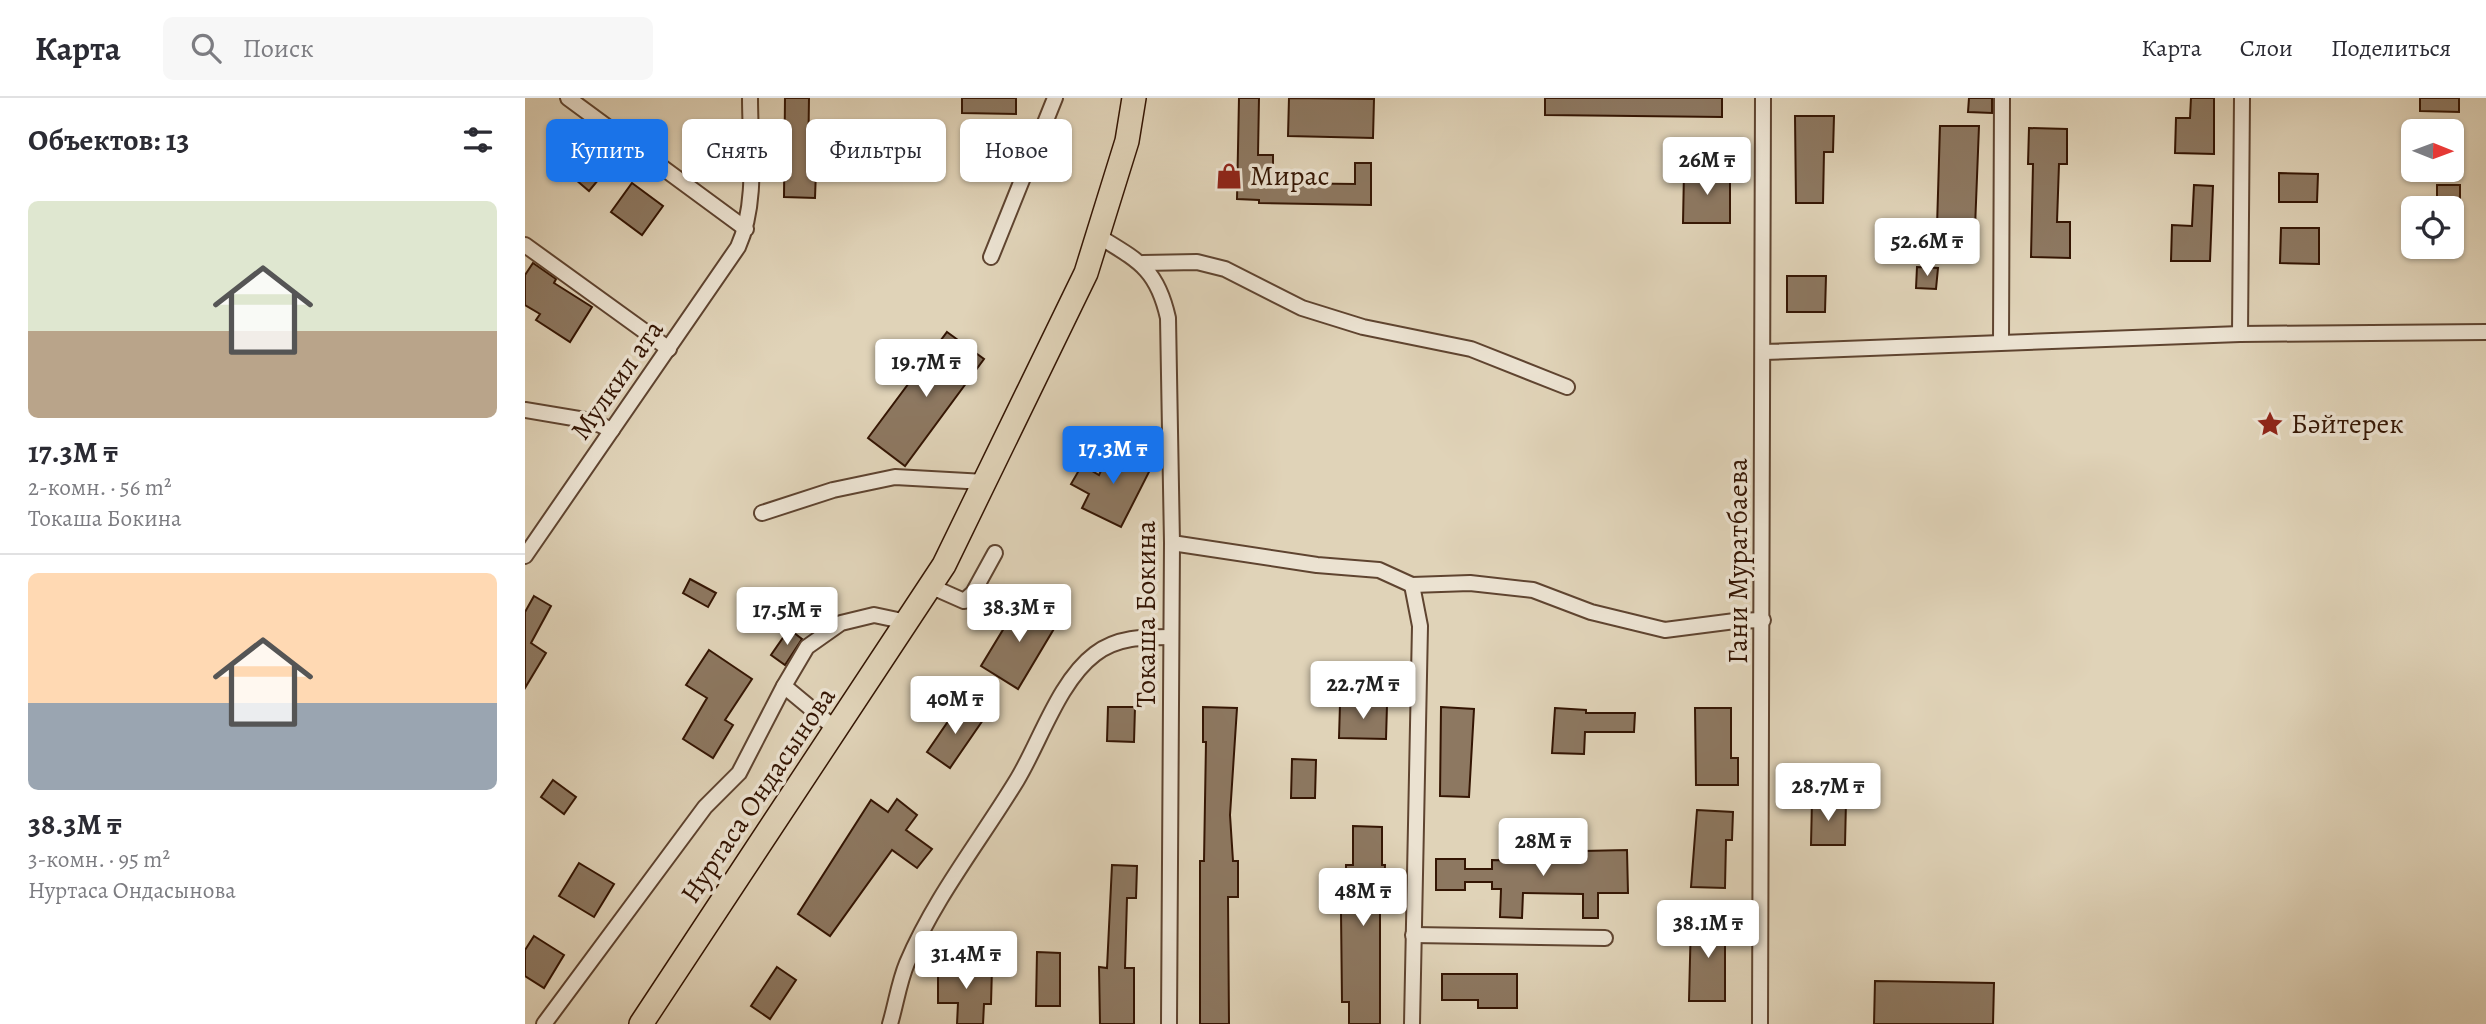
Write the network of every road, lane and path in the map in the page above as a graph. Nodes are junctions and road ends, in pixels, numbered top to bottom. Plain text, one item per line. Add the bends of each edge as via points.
1 (568, 98) edge
2 (750, 98) edge
3 (1055, 98) edge
4 (1134, 98) edge
5 (1763, 98) edge
6 (2002, 98) edge
7 (2242, 98) edge
8 (746, 229) junction
9 (1098, 236) junction
10 (525, 245) edge
11 (991, 257) dead end
12 (1143, 263) junction
13 (2486, 332) edge
14 (2240, 334) junction
15 (2001, 342) junction
16 (669, 349) junction
17 (1764, 352) junction
18 (1567, 387) dead end
19 (525, 410) edge
20 (612, 430) junction
21 (985, 482) junction
22 (762, 513) dead end
23 (1172, 542) junction
24 (995, 553) dead end
25 (525, 556) edge
26 (1412, 585) junction
27 (930, 586) junction
28 (1763, 620) junction
29 (907, 622) junction
30 (1171, 637) junction
31 (784, 686) junction
32 (837, 730) junction
33 (1413, 935) junction
34 (1605, 938) dead end
35 (544, 1024) edge
36 (641, 1024) edge
37 (890, 1024) edge
38 (1170, 1024) edge
39 (1412, 1024) edge
40 (1760, 1024) edge

1 - 8 street
2 - 8 street
3 - 11 street
4 - 9 main road, Нуртаса Ондасынова via 1127,141
5 - 17 street, Гани Муратбаева
6 - 15 street
7 - 14 street
8 - 16 street, Мулкил ата
9 - 12 street, Токаша Бокина
9 - 21 main road, Нуртаса Ондасынова via 1086,273
10 - 16 street
12 - 18 street via 1197,262 1225,269 1302,309 1363,327 1471,348
12 - 23 street, Токаша Бокина via 1163,295 1168,318
13 - 14 street
14 - 15 street
15 - 17 street
16 - 20 street, Мулкил ата
17 - 28 street, Гани Муратбаева
19 - 20 street via 591,421
20 - 25 street, Мулкил ата
21 - 22 street via 895,477 832,489
21 - 27 main road, Нуртаса Ондасынова
23 - 26 street via 1379,570
23 - 30 street, Токаша Бокина
24 - 27 street via 970,598 964,601
26 - 28 street via 1470,583 1532,590 1591,612 1665,630
26 - 33 street via 1420,626
27 - 29 main road, Нуртаса Ондасынова
28 - 40 street, Гани Муратбаева
29 - 31 street via 874,615 841,624 807,647
29 - 32 main road, Нуртаса Ондасынова
30 - 37 street via 1112,643 1080,666 1018,779 929,921 907,964
30 - 38 street, Токаша Бокина
31 - 32 street
31 - 35 street via 739,773 705,807
32 - 36 main road, Нуртаса Ондасынова
33 - 34 street
33 - 39 street

